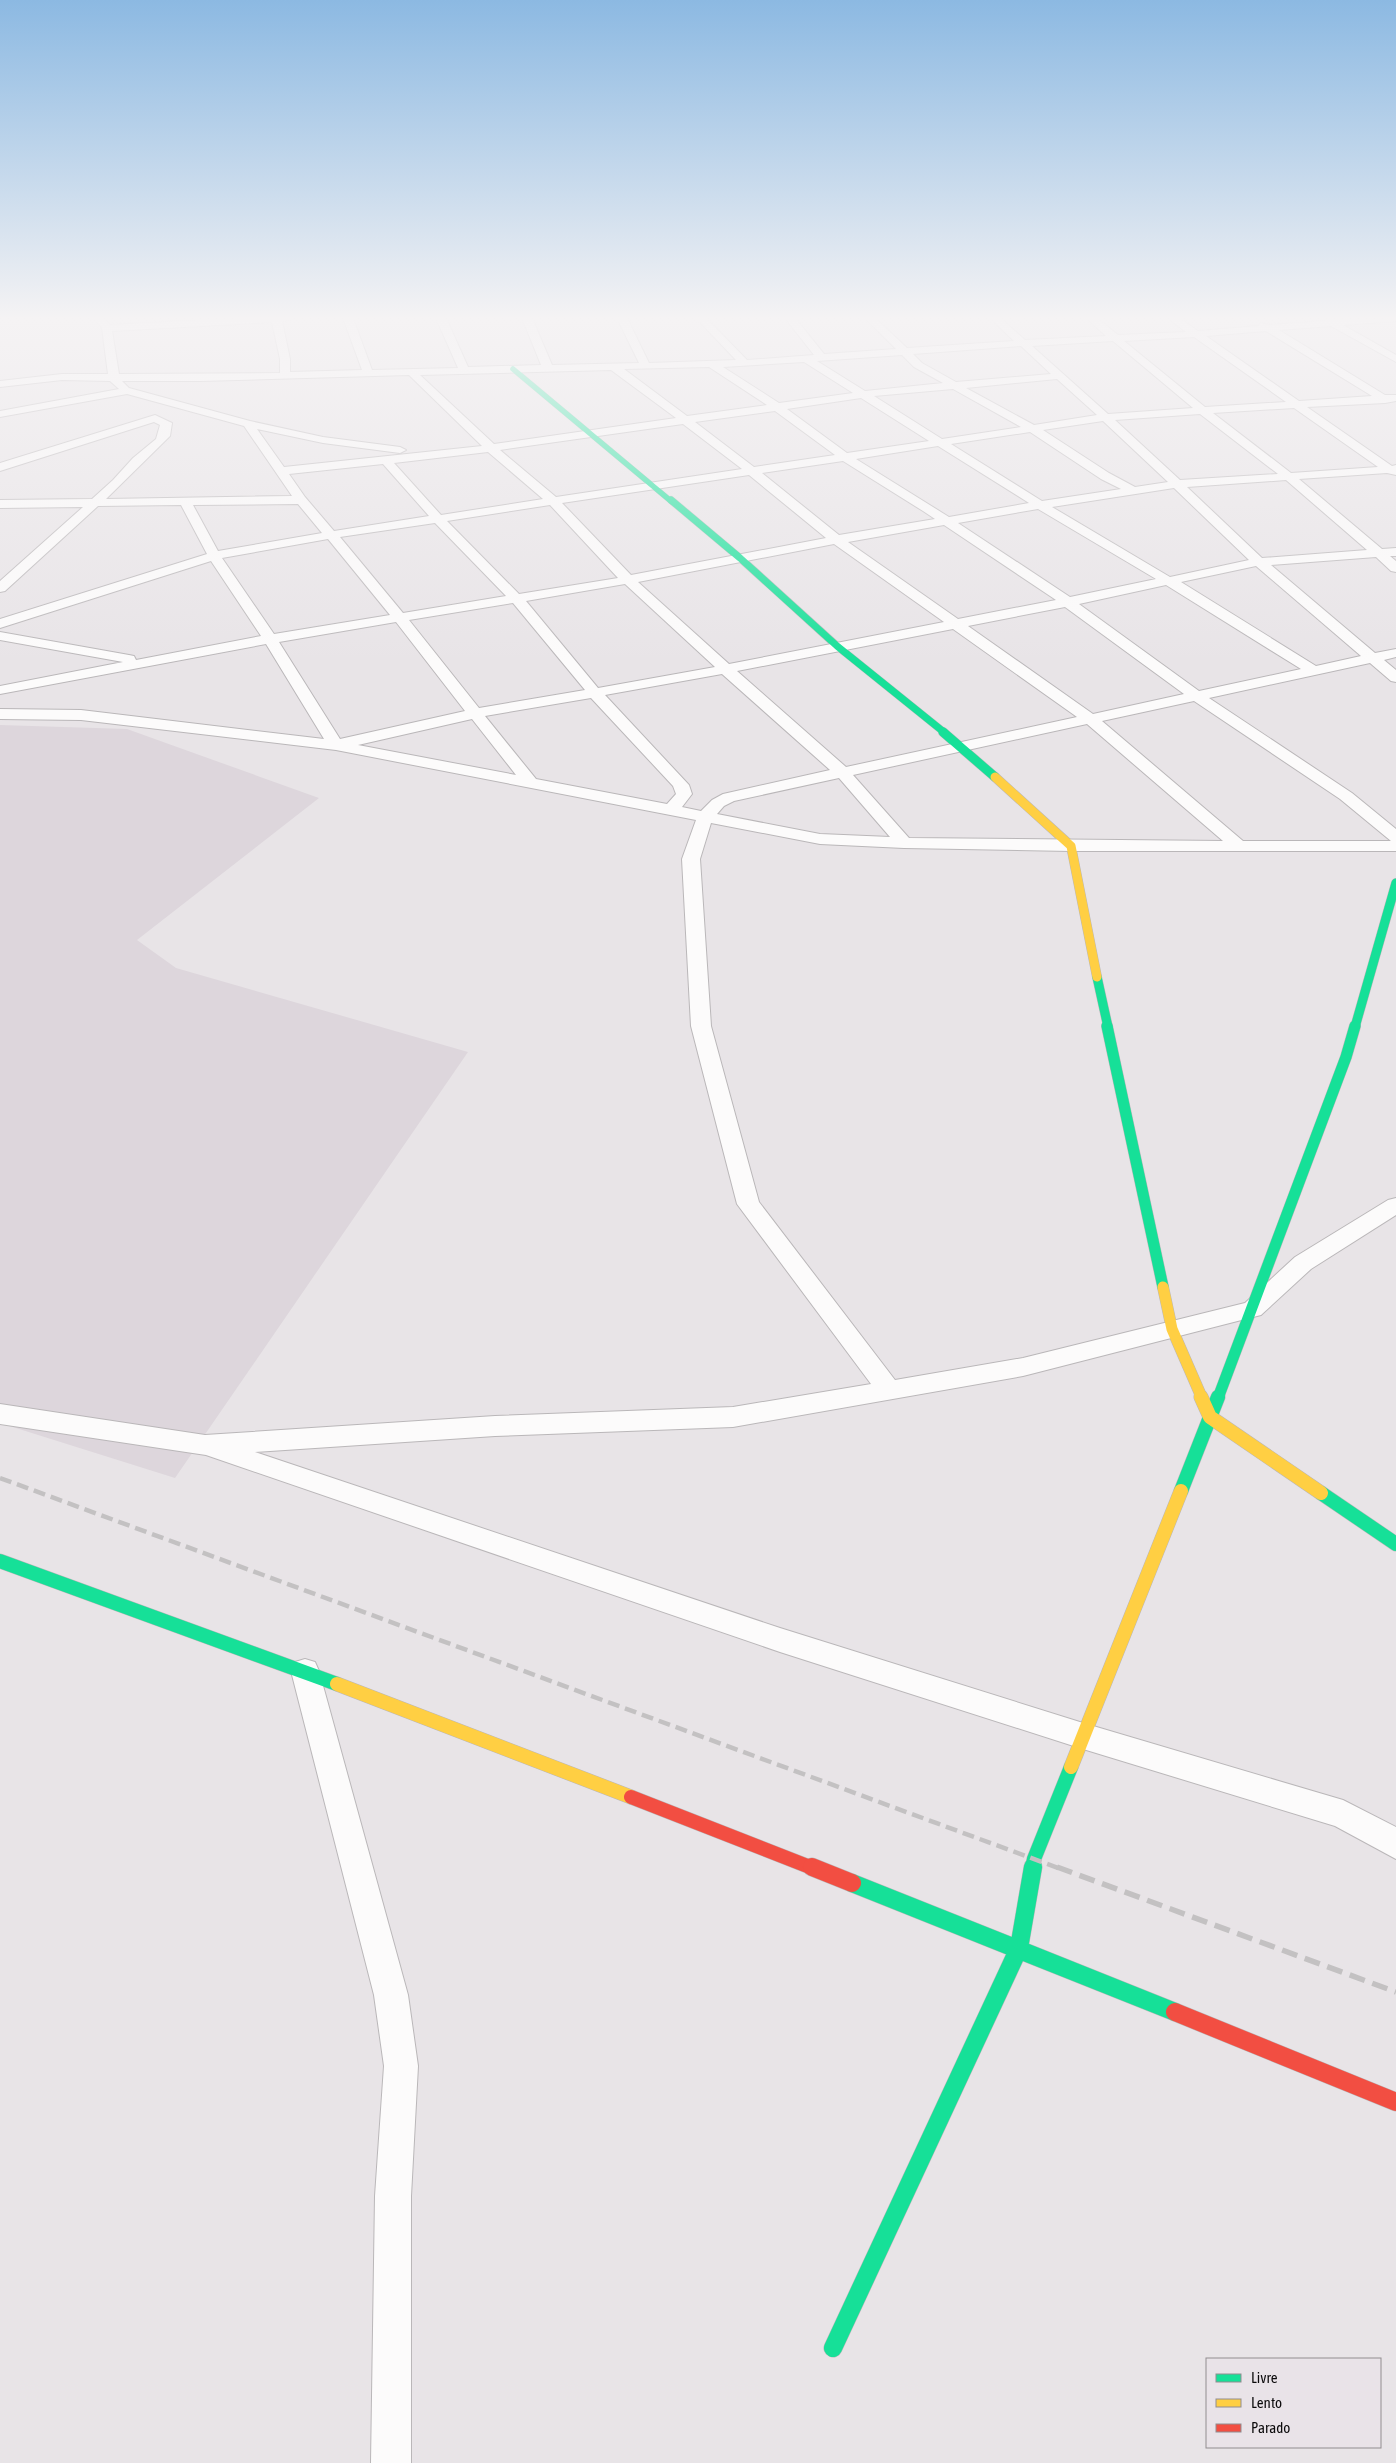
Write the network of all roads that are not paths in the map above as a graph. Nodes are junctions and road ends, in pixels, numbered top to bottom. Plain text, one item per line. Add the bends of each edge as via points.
1 (108, 433) edge
2 (164, 433) edge
3 (254, 433) edge
4 (294, 433) edge
5 (475, 433) edge
6 (588, 433) joint
7 (702, 433) edge
8 (814, 433) edge
9 (927, 433) edge
10 (995, 433) edge
11 (1039, 433) edge
12 (1123, 433) edge
13 (1232, 433) edge
14 (1339, 433) edge
15 (942, 442) junction
16 (490, 447) junction
17 (441, 455) junction
18 (844, 456) junction
19 (386, 461) junction
20 (0, 467) edge
21 (750, 470) junction
22 (282, 471) junction
23 (1394, 471) edge
24 (1287, 475) junction
25 (1176, 484) junction
26 (652, 487) junction
27 (1134, 491) junction
28 (301, 500) junction
29 (554, 502) junction
30 (94, 503) junction
31 (186, 503) junction
32 (0, 504) edge
33 (1040, 505) junction
34 (436, 518) junction
35 (944, 521) junction
36 (331, 534) junction
37 (837, 540) junction
38 (1378, 552) junction
39 (1396, 552) edge
40 (214, 556) junction
41 (740, 558) junction
42 (1259, 562) junction
43 (1396, 568) edge
44 (628, 580) junction
45 (1168, 582) junction
46 (0, 588) edge
47 (515, 597) junction
48 (1068, 602) junction
49 (398, 618) junction
50 (953, 623) junction
51 (0, 624) edge
52 (0, 636) edge
53 (270, 639) junction
54 (837, 646) junction
55 (1396, 653) edge
56 (1374, 657) junction
57 (142, 662) junction
58 (725, 669) junction
59 (1315, 672) junction
60 (1396, 678) edge
61 (0, 690) edge
62 (595, 693) junction
63 (1196, 696) junction
64 (0, 714) edge
65 (476, 714) junction
66 (1090, 719) junction
67 (336, 745) junction
68 (963, 748) junction
69 (844, 774) junction
70 (530, 782) junction
71 (670, 810) junction
72 (705, 817) junction
73 (1396, 837) edge
74 (904, 844) junction
75 (1238, 845) junction
76 (1071, 846) junction
77 (1396, 846) edge
78 (1396, 883) edge
79 (1396, 1205) edge
80 (1253, 1309) junction
81 (1172, 1329) junction
82 (890, 1390) junction
83 (0, 1414) edge
84 (1210, 1417) junction
85 (205, 1445) junction
86 (1396, 1544) edge
87 (0, 1561) edge
88 (305, 1671) junction
89 (1083, 1736) junction
90 (1396, 1844) edge
91 (1019, 1948) junction
92 (1396, 2102) edge
93 (833, 2348) dead end
94 (391, 2463) edge

1 - 20 street
2 - 30 street
3 - 22 street
4 - 17 street
5 - 16 street
6 - 16 street
6 - 26 street
7 - 21 street
8 - 18 street
9 - 15 street
10 - 15 street
11 - 27 street
12 - 25 street
13 - 24 street
14 - 23 street
15 - 18 street
15 - 33 street
16 - 17 street
16 - 29 street
17 - 19 street
18 - 21 street
18 - 35 street
19 - 22 street
19 - 34 street
21 - 26 street
21 - 37 street
22 - 28 street
23 - 24 street
24 - 25 street
24 - 38 street
25 - 27 street
25 - 42 street
26 - 29 street
26 - 41 street
27 - 33 street
28 - 31 street
28 - 36 street
29 - 34 street
29 - 44 street
30 - 31 street
30 - 32 street
30 - 46 street
31 - 40 street
33 - 35 street
33 - 45 street
34 - 36 street
34 - 47 street
35 - 37 street
35 - 48 street
36 - 40 street
36 - 49 street
37 - 41 street
37 - 50 street
38 - 39 street
38 - 42 street
38 - 43 street
40 - 51 street
40 - 53 street
41 - 44 street
41 - 54 street
42 - 45 street
42 - 56 street
44 - 47 street
44 - 58 street
45 - 48 street
45 - 59 street
47 - 49 street
47 - 62 street
48 - 50 street
48 - 63 street
49 - 53 street
49 - 65 street
50 - 54 street
50 - 66 street
52 - 57 street
53 - 57 street
53 - 67 street
54 - 58 street
54 - 68 street
55 - 56 street
56 - 59 street
56 - 60 street
57 - 61 street
58 - 62 street
58 - 69 street
59 - 63 street
62 - 65 street
62 - 71 street via 681,785 684,794
63 - 66 street
63 - 73 street via 1346,796
64 - 67 street via 82,715
65 - 67 street
65 - 70 street
66 - 68 street
66 - 75 street
67 - 70 street
68 - 69 street
68 - 76 street
69 - 72 street via 729,798 718,803
69 - 74 street
70 - 71 street
71 - 72 street
72 - 74 street via 820,839
72 - 82 street via 691,859 701,1026 748,1204
74 - 76 street
75 - 76 street
75 - 77 street
76 - 81 street
78 - 80 street via 1346,1057
79 - 80 street via 1303,1264
80 - 81 street
80 - 84 street
81 - 82 street via 1023,1367
81 - 84 street
82 - 85 street via 733,1417 495,1426
83 - 85 street
84 - 86 street
84 - 89 street
85 - 89 street via 780,1640
87 - 88 street
88 - 91 street
88 - 94 street via 391,1995 401,2066 393,2196
89 - 90 street via 1343,1814
89 - 91 street via 1034,1859
91 - 92 street
91 - 93 street

